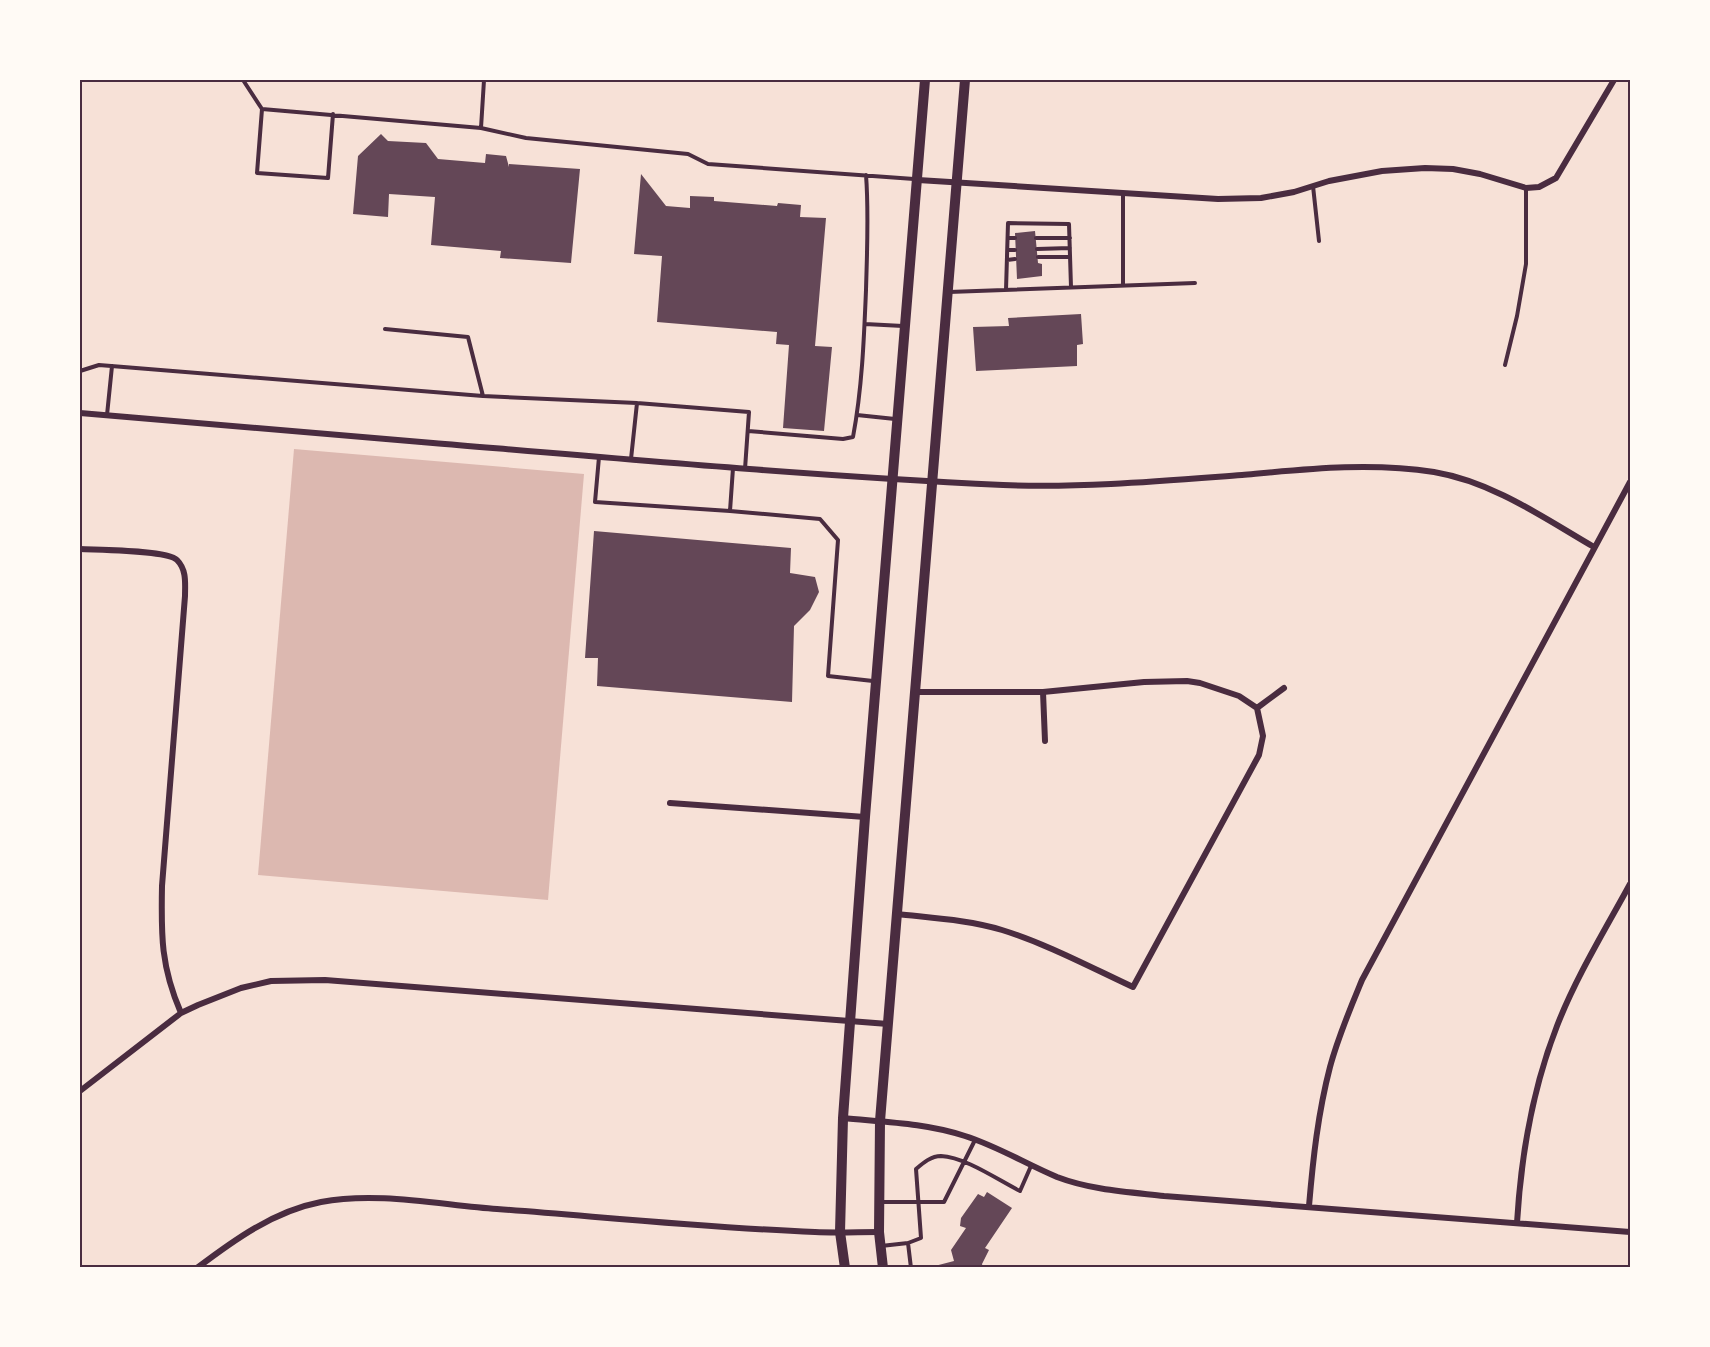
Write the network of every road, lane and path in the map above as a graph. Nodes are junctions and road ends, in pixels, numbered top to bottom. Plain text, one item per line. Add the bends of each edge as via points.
1 (243, 80) edge
2 (484, 80) edge
3 (926, 80) edge
4 (965, 80) edge
5 (1614, 80) edge
6 (262, 109) junction
7 (333, 114) junction
8 (481, 128) junction
9 (866, 175) junction
10 (918, 180) junction
11 (957, 183) junction
12 (1313, 186) junction
13 (1526, 188) junction
14 (1123, 194) junction
15 (1008, 238) junction
16 (1015, 238) dead end
17 (1036, 238) dead end
18 (1070, 238) junction
19 (1319, 241) dead end
20 (1070, 248) junction
21 (1037, 249) dead end
22 (1008, 250) junction
23 (1015, 250) dead end
24 (1038, 257) dead end
25 (1070, 257) junction
26 (1015, 259) dead end
27 (1007, 260) junction
28 (1195, 283) dead end
29 (1123, 285) junction
30 (1071, 287) junction
31 (1006, 290) junction
32 (948, 292) junction
33 (865, 324) junction
34 (906, 326) junction
35 (385, 329) dead end
36 (112, 366) junction
37 (1505, 366) dead end
38 (80, 371) edge
39 (483, 396) junction
40 (637, 403) junction
41 (80, 413) edge
42 (857, 415) junction
43 (107, 416) junction
44 (899, 419) junction
45 (748, 431) junction
46 (599, 457) junction
47 (631, 460) junction
48 (733, 468) junction
49 (745, 469) junction
50 (894, 478) junction
51 (932, 480) junction
52 (1630, 482) edge
53 (730, 511) junction
54 (1594, 547) junction
55 (80, 549) edge
56 (877, 682) junction
57 (1284, 688) dead end
58 (915, 692) junction
59 (1043, 692) junction
60 (1257, 708) junction
61 (1045, 741) dead end
62 (670, 803) dead end
63 (865, 817) junction
64 (1630, 884) edge
65 (897, 914) junction
66 (181, 1014) junction
67 (851, 1022) junction
68 (888, 1024) junction
69 (80, 1091) edge
70 (843, 1118) junction
71 (880, 1121) junction
72 (975, 1140) junction
73 (964, 1162) junction
74 (1031, 1166) junction
75 (879, 1202) junction
76 (917, 1203) junction
77 (1309, 1206) junction
78 (1517, 1222) junction
79 (840, 1232) junction
80 (879, 1232) junction
81 (1630, 1232) edge
82 (908, 1243) junction
83 (880, 1246) junction
84 (197, 1268) edge
85 (845, 1268) edge
86 (883, 1268) edge
87 (912, 1268) edge

1 - 6 lane
2 - 8 lane
3 - 10 main road
4 - 11 main road
5 - 13 street via 1556,178 1539,187
6 - 7 lane
6 - 7 lane via 257,173 328,178
7 - 8 lane
8 - 9 lane via 526,138 688,154 708,164
9 - 10 lane
9 - 33 lane via 869,211
10 - 11 street
10 - 34 main road
11 - 14 street
11 - 32 main road
12 - 13 street via 1382,171 1425,168 1480,174
12 - 14 street via 1262,198
12 - 19 lane
13 - 37 lane via 1526,264
14 - 29 lane
15 - 16 lane
15 - 18 lane via 1008,223 1069,224
15 - 22 lane
17 - 18 lane
18 - 20 lane
20 - 21 lane
20 - 25 lane
22 - 23 lane
22 - 27 lane
24 - 25 lane
25 - 30 lane
26 - 27 lane
27 - 31 lane
28 - 29 lane
29 - 30 lane
30 - 31 lane
31 - 32 lane
32 - 51 main road
33 - 34 lane
33 - 42 lane
34 - 44 main road
35 - 39 lane via 468,337
36 - 38 lane
36 - 39 lane
36 - 43 lane
39 - 40 lane
40 - 45 lane via 749,412
40 - 47 lane
41 - 43 street
42 - 44 lane
42 - 45 lane via 853,437 843,440
43 - 46 street
44 - 50 main road
45 - 49 lane
46 - 47 street
46 - 53 lane via 595,502
47 - 48 street
48 - 49 street
48 - 53 lane
49 - 50 street
50 - 51 street
50 - 56 main road
51 - 54 street via 1119,485 1380,466 1461,478 1489,488
51 - 58 main road
52 - 54 street
53 - 56 lane via 820,519 838,540 828,676
54 - 77 street via 1362,980 1330,1068 1319,1118
55 - 66 street via 163,554 178,561 184,571 161,929 170,987
56 - 63 main road
57 - 60 street
58 - 59 street
58 - 65 main road
59 - 60 street via 1187,681 1239,696
59 - 61 street
60 - 65 street via 1263,736 1259,755 1133,987 1000,929
62 - 63 street
63 - 67 main road
64 - 78 street via 1579,978 1545,1058 1523,1148
65 - 68 main road
66 - 67 street via 241,988 279,981 325,980
66 - 69 street
67 - 68 street
67 - 70 main road
68 - 71 main road
70 - 71 street
70 - 79 main road
71 - 72 street via 933,1127
71 - 75 main road
72 - 73 lane
72 - 74 street
73 - 74 lane via 1020,1191
73 - 76 lane via 944,1202
73 - 76 lane via 940,1156 916,1169
74 - 77 street via 1103,1190
75 - 76 lane
75 - 80 main road
76 - 82 lane via 921,1238
77 - 78 street
78 - 81 street
79 - 80 street
79 - 84 street via 353,1198 318,1202 272,1219
79 - 85 main road
80 - 83 main road
82 - 83 lane
82 - 87 lane
83 - 86 main road

